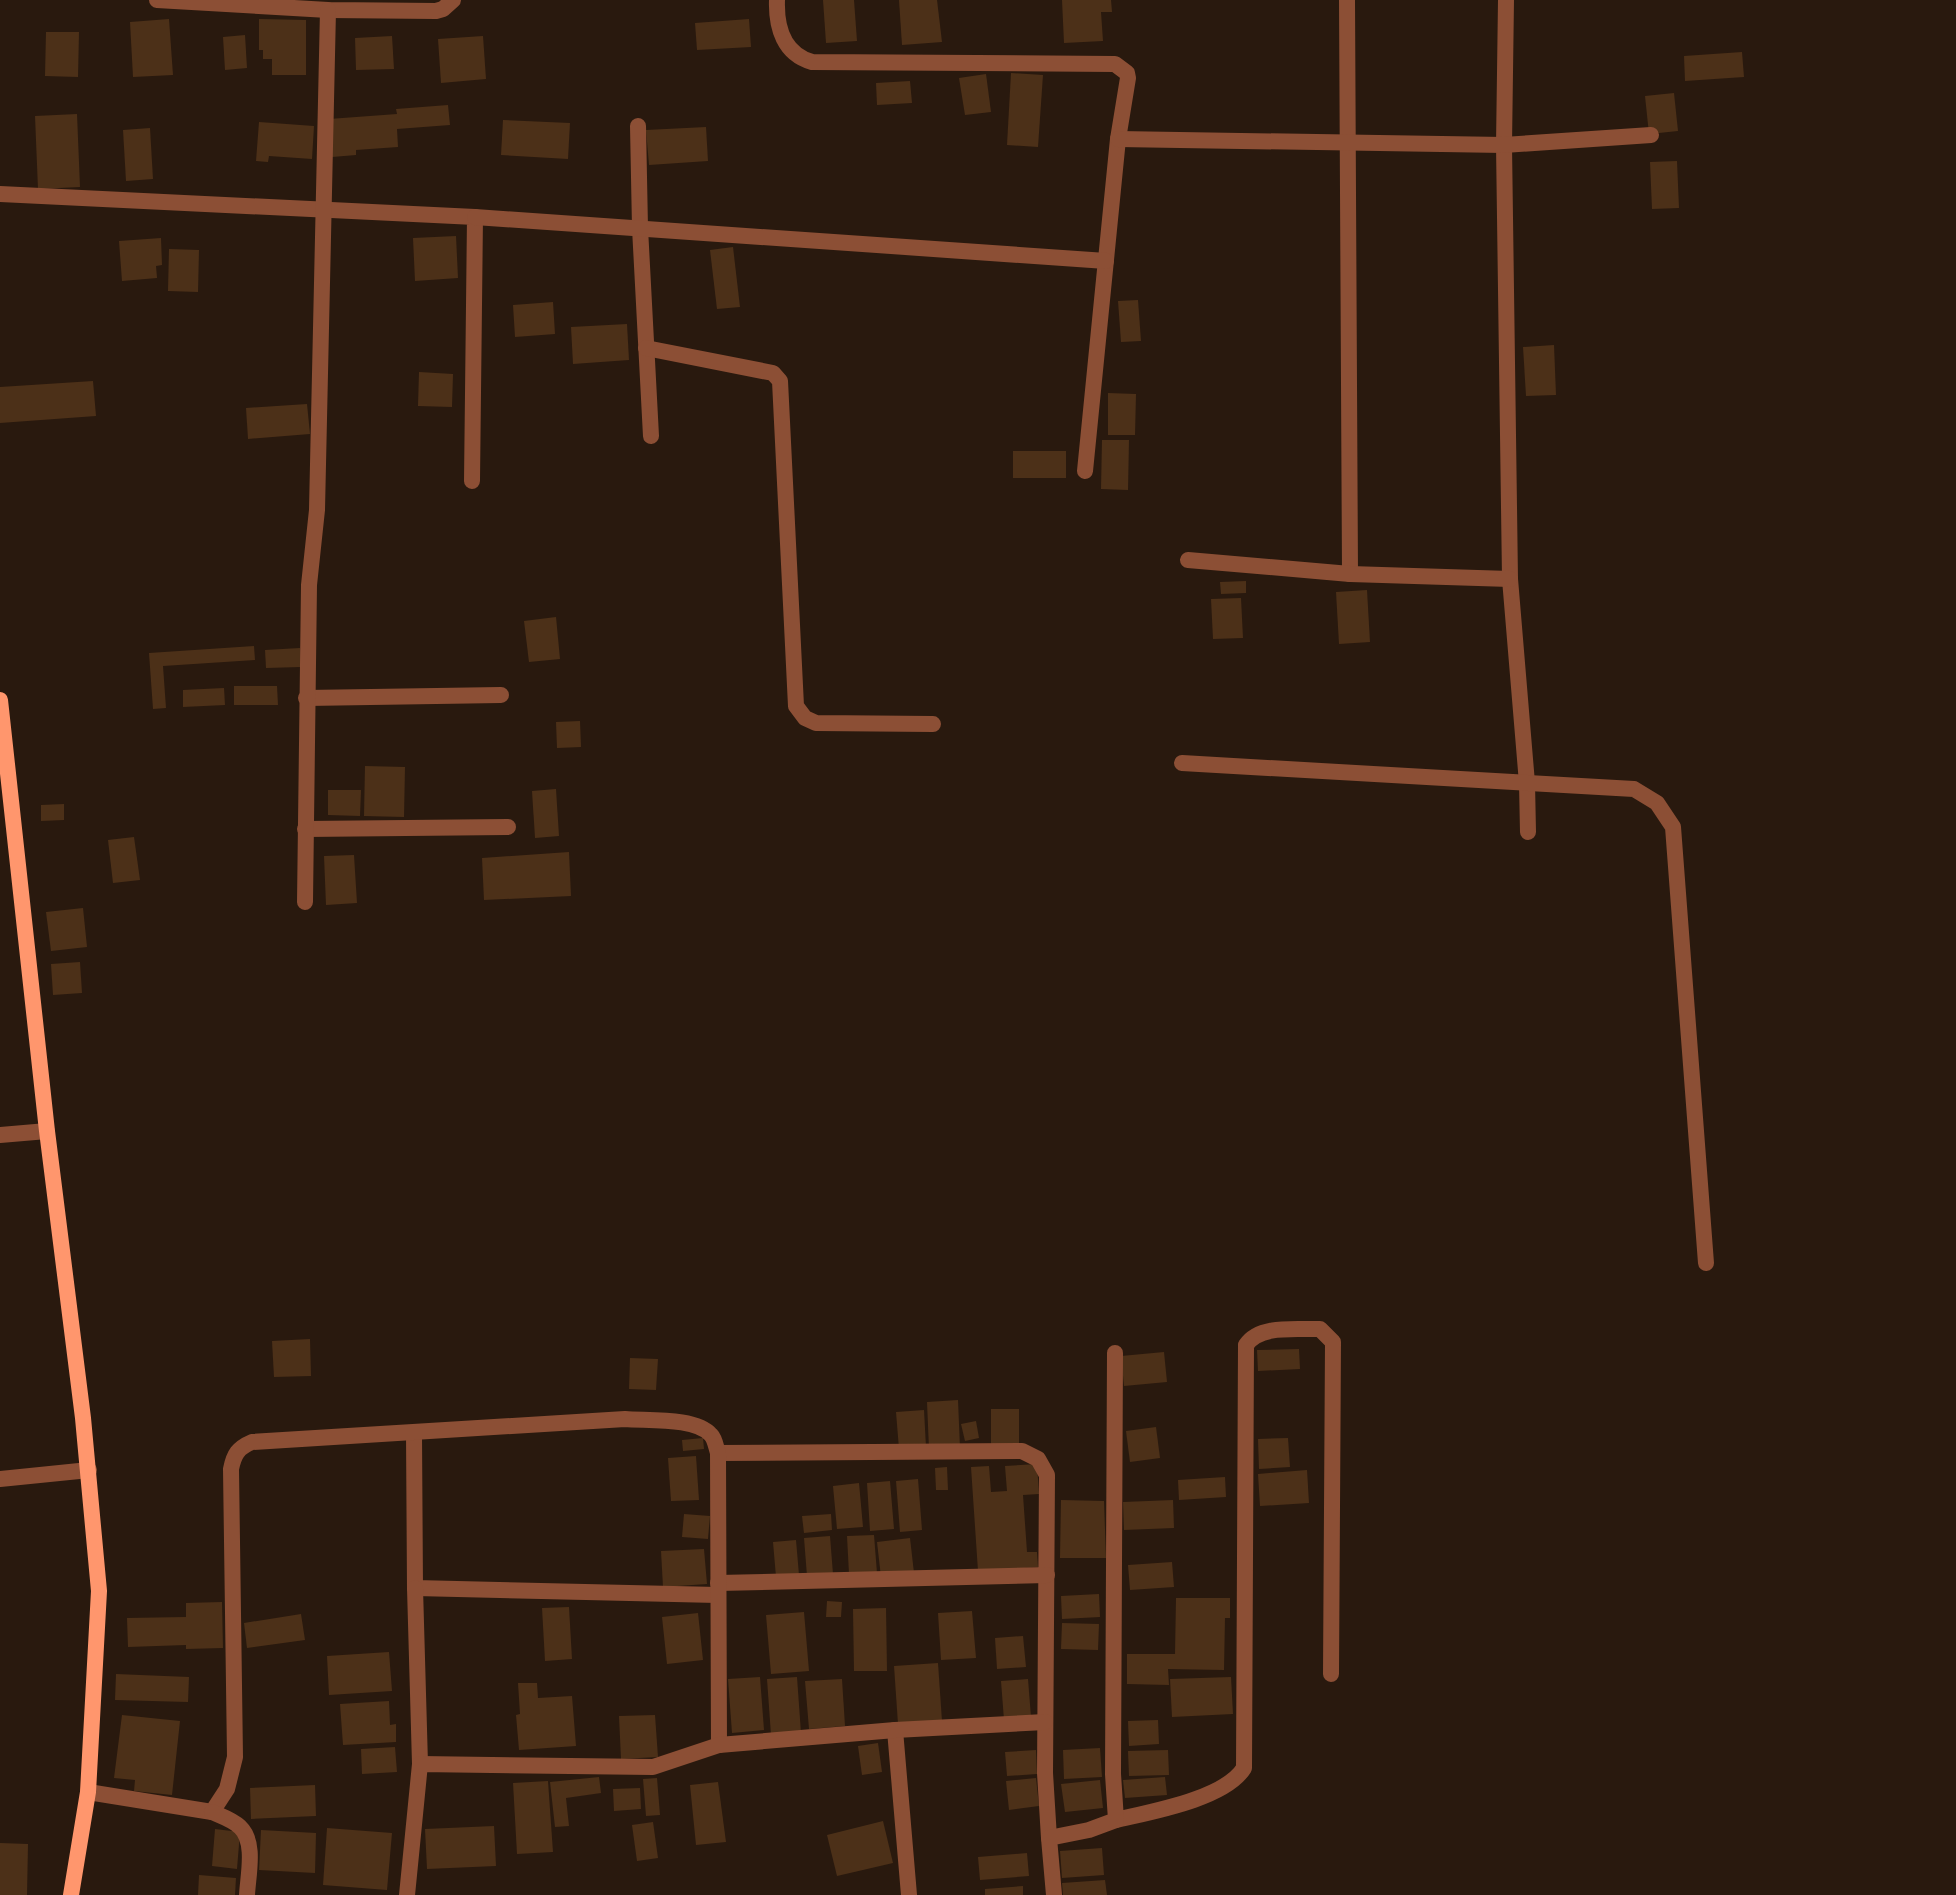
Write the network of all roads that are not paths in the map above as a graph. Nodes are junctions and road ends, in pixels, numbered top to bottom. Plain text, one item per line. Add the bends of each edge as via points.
1 (157, 0) edge
2 (453, 0) edge
3 (777, 0) edge
4 (1347, 0) edge
5 (1506, 0) edge
6 (328, 10) junction
7 (638, 126) dead end
8 (1651, 135) dead end
9 (1118, 139) junction
10 (1348, 142) junction
11 (1504, 145) junction
12 (0, 194) edge
13 (324, 209) junction
14 (475, 217) junction
15 (640, 228) junction
16 (1106, 261) junction
17 (646, 348) junction
18 (651, 436) dead end
19 (1085, 471) dead end
20 (472, 481) dead end
21 (1188, 560) dead end
22 (1350, 574) junction
23 (1510, 579) junction
24 (501, 695) dead end
25 (306, 698) junction
26 (0, 700) edge
27 (933, 724) dead end
28 (3, 759) edge
29 (1182, 763) dead end
30 (1527, 783) junction
31 (508, 827) dead end
32 (305, 829) junction
33 (1528, 832) dead end
34 (305, 902) dead end
35 (47, 1131) junction
36 (0, 1135) edge
37 (1706, 1263) dead end
38 (1115, 1353) dead end
39 (414, 1434) junction
40 (718, 1453) junction
41 (89, 1470) junction
42 (0, 1479) edge
43 (1047, 1575) junction
44 (415, 1588) junction
45 (718, 1589) junction
46 (1331, 1674) dead end
47 (1045, 1722) junction
48 (895, 1730) junction
49 (719, 1745) junction
50 (420, 1764) junction
51 (88, 1792) junction
52 (212, 1812) junction
53 (1116, 1820) junction
54 (1049, 1838) junction
55 (71, 1895) edge
56 (247, 1895) edge
57 (407, 1895) edge
58 (909, 1895) edge
59 (1054, 1895) edge

1 - 6 street
2 - 6 street via 436,11
3 - 9 street via 780,32 788,48 812,62 1115,64 1128,78
4 - 10 street
5 - 11 street
6 - 13 street
7 - 15 street
8 - 11 street
9 - 10 street
9 - 16 street
10 - 11 street
10 - 22 street
11 - 23 street
12 - 13 street
13 - 14 street
13 - 25 street via 317,510
14 - 15 street
14 - 20 street
15 - 16 street
15 - 17 street
16 - 19 street
17 - 18 street
17 - 27 street via 773,373 780,381 796,706 805,718 816,723
21 - 22 street
22 - 23 street
23 - 30 street
24 - 25 street
25 - 32 street
26 - 28 main road
28 - 35 main road
29 - 30 street
30 - 33 street
30 - 37 street via 1634,789 1657,803 1673,827
31 - 32 street
32 - 34 street
35 - 36 street
35 - 41 main road
38 - 53 street
39 - 40 street via 625,1419 700,1427 713,1436
39 - 44 street
39 - 52 street via 252,1442 234,1455 235,1757 227,1789
40 - 43 street via 1022,1451 1038,1459 1047,1475
40 - 45 street
41 - 42 street
41 - 51 main road via 99,1591
43 - 45 street
43 - 47 street
44 - 45 street
44 - 50 street
45 - 49 street
46 - 53 street via 1333,1342 1320,1329 1262,1332 1246,1345 1244,1768 1232,1782 1174,1807
47 - 48 street
47 - 54 street
48 - 49 street
48 - 58 street
49 - 50 street via 653,1767
50 - 57 street
51 - 52 street
51 - 55 main road
52 - 56 street via 234,1822 246,1835
53 - 54 street
54 - 59 street

